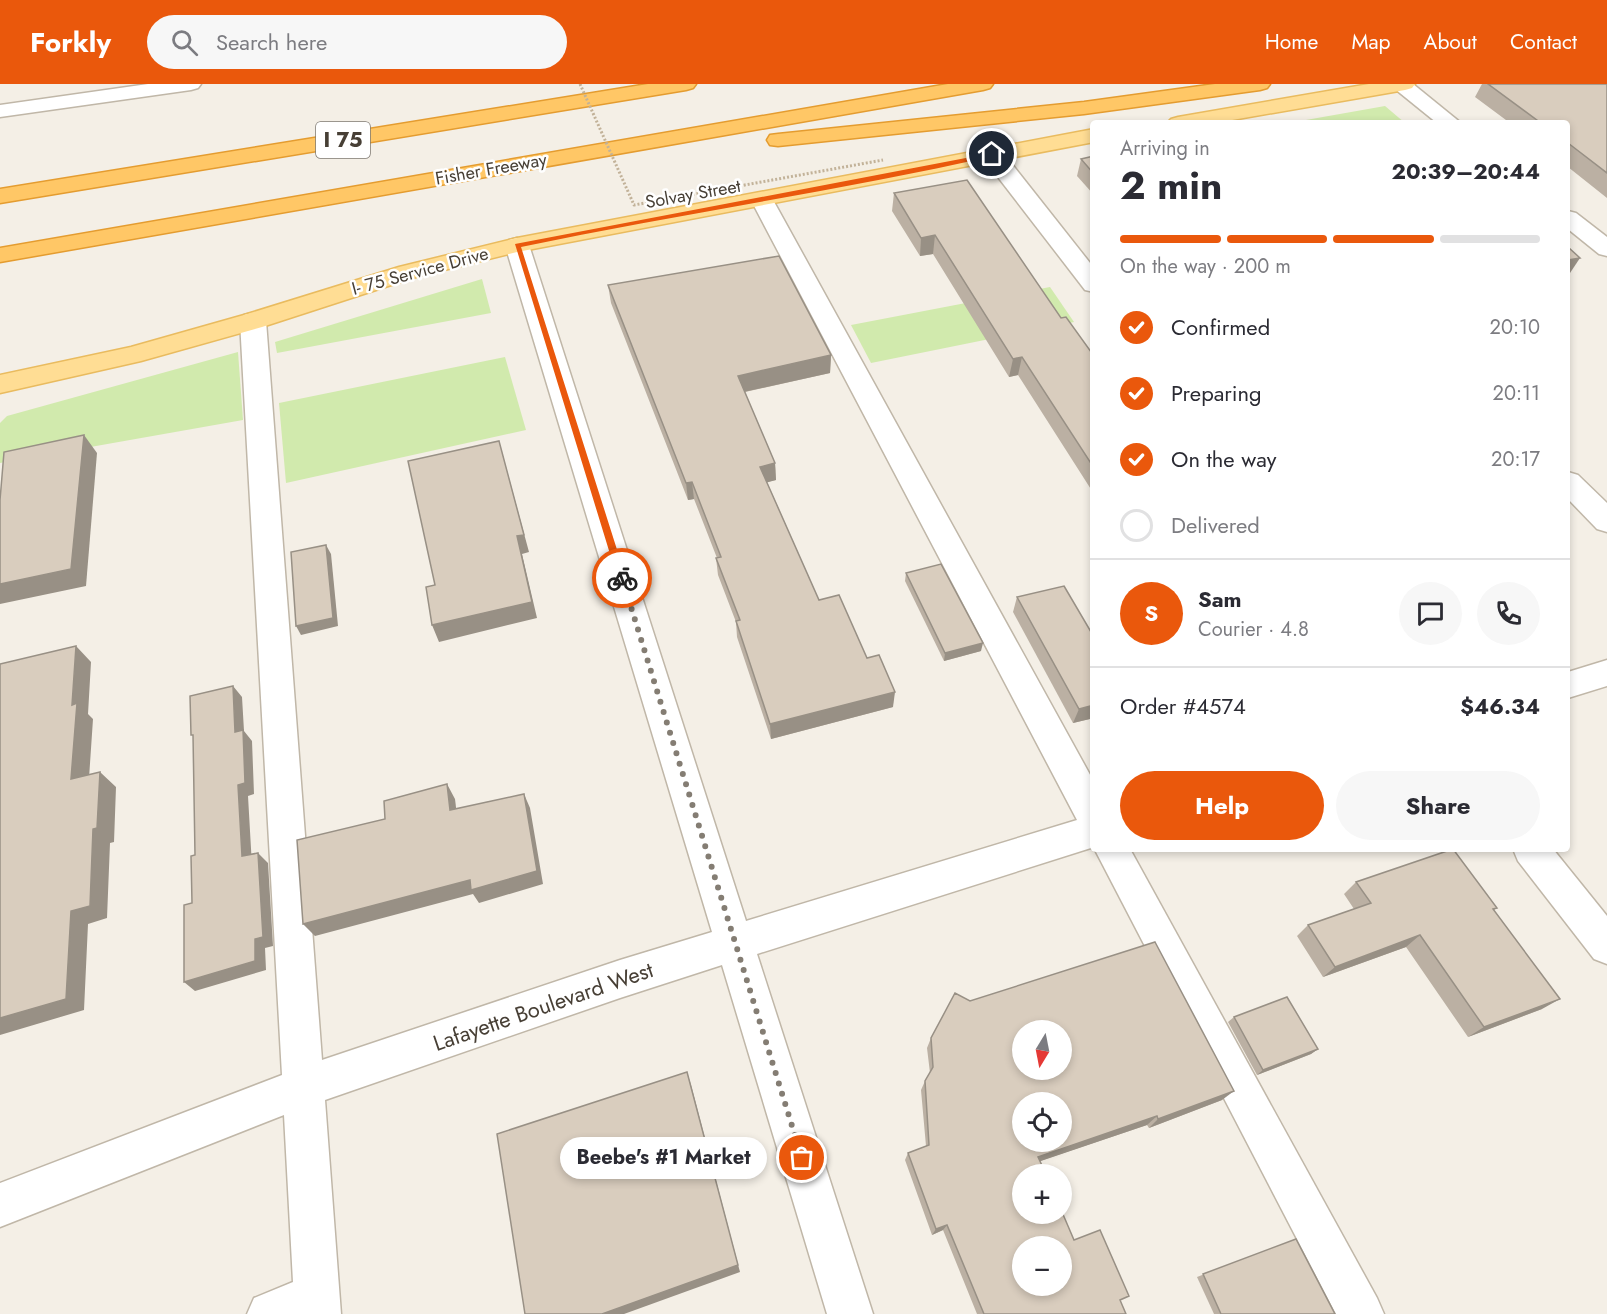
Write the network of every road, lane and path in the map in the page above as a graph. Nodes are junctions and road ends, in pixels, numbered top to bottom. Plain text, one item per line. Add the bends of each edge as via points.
1 (191, 84) edge
2 (580, 84) edge
3 (606, 84) edge
4 (686, 84) edge
5 (983, 84) edge
6 (1260, 84) edge
7 (1403, 84) edge
8 (4, 88) dead end
9 (1, 115) edge
10 (1210, 120) edge
11 (1446, 120) edge
12 (1090, 136) edge
13 (324, 143) junction
14 (992, 154) junction
15 (883, 160) dead end
16 (375, 189) junction
17 (0, 195) edge
18 (762, 200) junction
19 (1570, 220) edge
20 (517, 245) junction
21 (1607, 249) edge
22 (0, 255) edge
23 (1090, 280) edge
24 (253, 321) junction
25 (0, 384) edge
26 (1570, 484) edge
27 (1607, 521) edge
28 (1607, 673) edge
29 (1570, 684) edge
30 (1090, 810) edge
31 (1090, 832) edge
32 (1113, 852) edge
33 (1534, 852) edge
34 (736, 943) junction
35 (1607, 946) edge
36 (303, 1087) junction
37 (0, 1205) edge
38 (317, 1305) edge
39 (270, 1314) edge
40 (850, 1314) edge
41 (1361, 1314) edge

1 - 9 street
2 - 15 path, Solvay Street, bridge via 634,205
3 - 13 highway
4 - 13 highway, I 75
5 - 16 highway, Fisher Freeway / I 75
6 - 16 highway via 1084,108 649,153
7 - 10 main road
7 - 11 street
8 - 9 street
12 - 14 main road, I- 75 Service Drive
13 - 17 highway, I 75
14 - 18 main road, I- 75 Service Drive
14 - 23 street
16 - 22 highway, Fisher Freeway / I 75
18 - 20 main road, I- 75 Service Drive
18 - 30 street
19 - 21 street
20 - 24 main road, I- 75 Service Drive via 408,272
20 - 34 street
24 - 25 main road, I- 75 Service Drive via 84,367
24 - 36 street
26 - 27 street
28 - 29 street
31 - 34 street, Lafayette Boulevard West
32 - 41 street
33 - 35 street
34 - 36 street, Lafayette Boulevard West
34 - 40 street
36 - 37 street, Lafayette Boulevard West
36 - 38 street
38 - 39 street

